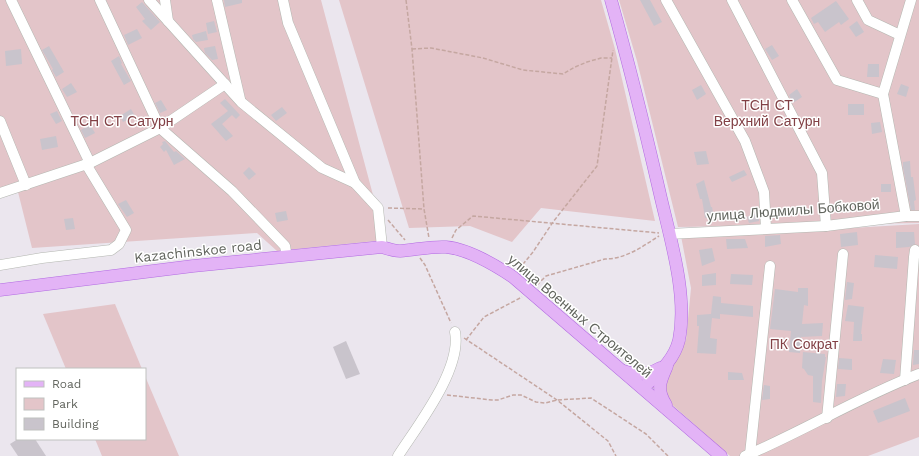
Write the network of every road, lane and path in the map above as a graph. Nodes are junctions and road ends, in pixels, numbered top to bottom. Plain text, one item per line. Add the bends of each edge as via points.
1 (11, 0) edge
2 (100, 0) edge
3 (149, 0) edge
4 (164, 0) edge
5 (218, 0) edge
6 (283, 0) edge
7 (406, 0) edge
8 (612, 0) edge
9 (666, 0) edge
10 (732, 0) edge
11 (792, 0) edge
12 (857, 0) edge
13 (911, 0) edge
14 (168, 21) junction
15 (900, 35) junction
16 (412, 49) junction
17 (614, 49) dead end
18 (612, 58) junction
19 (225, 84) junction
20 (883, 94) junction
21 (241, 102) junction
22 (0, 121) edge
23 (160, 128) junction
24 (88, 163) junction
25 (355, 183) junction
26 (26, 185) junction
27 (0, 193) edge
28 (378, 208) junction
29 (424, 209) junction
30 (906, 216) junction
31 (919, 216) edge
32 (553, 222) junction
33 (826, 226) junction
34 (766, 228) junction
35 (669, 234) junction
36 (431, 247) junction
37 (447, 247) junction
38 (382, 248) junction
39 (412, 249) junction
40 (915, 250) dead end
41 (399, 251) joint
42 (843, 254) dead end
43 (287, 257) junction
44 (0, 265) edge
45 (770, 266) dead end
46 (513, 277) junction
47 (0, 290) edge
48 (530, 293) junction
49 (455, 332) junction
50 (466, 340) junction
51 (669, 362) junction
52 (621, 369) junction
53 (919, 374) edge
54 (905, 380) junction
55 (643, 388) junction
56 (437, 396) junction
57 (557, 400) junction
58 (669, 411) junction
59 (827, 418) junction
60 (748, 455) edge
61 (398, 456) edge
62 (616, 456) edge
63 (668, 456) edge
64 (721, 456) edge

1 - 24 street
2 - 23 street
3 - 14 street
4 - 14 street
5 - 21 street
6 - 25 street via 288,23
7 - 16 path
8 - 35 main road
9 - 34 street via 745,141 764,192
10 - 33 street via 822,173
11 - 20 street via 837,80
12 - 15 street via 868,20
13 - 15 street
14 - 19 street
15 - 20 street
16 - 18 path via 431,48 483,58 523,70 564,74 587,62
16 - 29 path
17 - 18 path
18 - 32 path via 597,166
19 - 21 street
19 - 23 street
20 - 30 street
21 - 25 street via 322,168
22 - 26 street
23 - 24 street
23 - 43 street via 232,191 285,246
24 - 26 street
24 - 44 street via 126,230 119,244 112,250
25 - 28 street
26 - 27 street
28 - 29 path
28 - 38 street
28 - 39 path
29 - 36 path
30 - 31 street, улица Людмилы Бобковой
30 - 33 street, улица Людмилы Бобковой
32 - 37 path via 473,216 456,230
32 - 46 path
32 - 48 path via 664,233 627,255 546,276
33 - 34 street, улица Людмилы Бобковой
34 - 35 street, улица Людмилы Бобковой
35 - 51 main road via 681,290 681,314 679,340
36 - 37 main road, улица Военных Строителей
36 - 39 main road, улица Военных Строителей
37 - 46 main road, улица Военных Строителей via 473,254
38 - 41 main road, Kazachinskoe road
38 - 43 main road, Kazachinskoe road
39 - 41 main road, улица Военных Строителей
39 - 49 path via 425,265
40 - 54 street
42 - 59 street
43 - 47 main road, Kazachinskoe road
45 - 60 street
46 - 48 main road, улица Военных Строителей
48 - 50 path via 484,317
48 - 52 main road, улица Военных Строителей
49 - 50 path
49 - 56 street via 456,349
50 - 57 path
51 - 52 main road via 647,374
51 - 55 main road
51 - 58 main road via 659,392
52 - 55 main road, улица Военных Строителей
53 - 54 street
54 - 59 street via 890,385
55 - 58 main road, улица Военных Строителей
56 - 57 path via 453,395 498,400 521,395 536,402
56 - 61 street
57 - 62 path via 608,441
57 - 63 path via 591,398 646,434
58 - 64 main road, улица Военных Строителей
59 - 60 street

